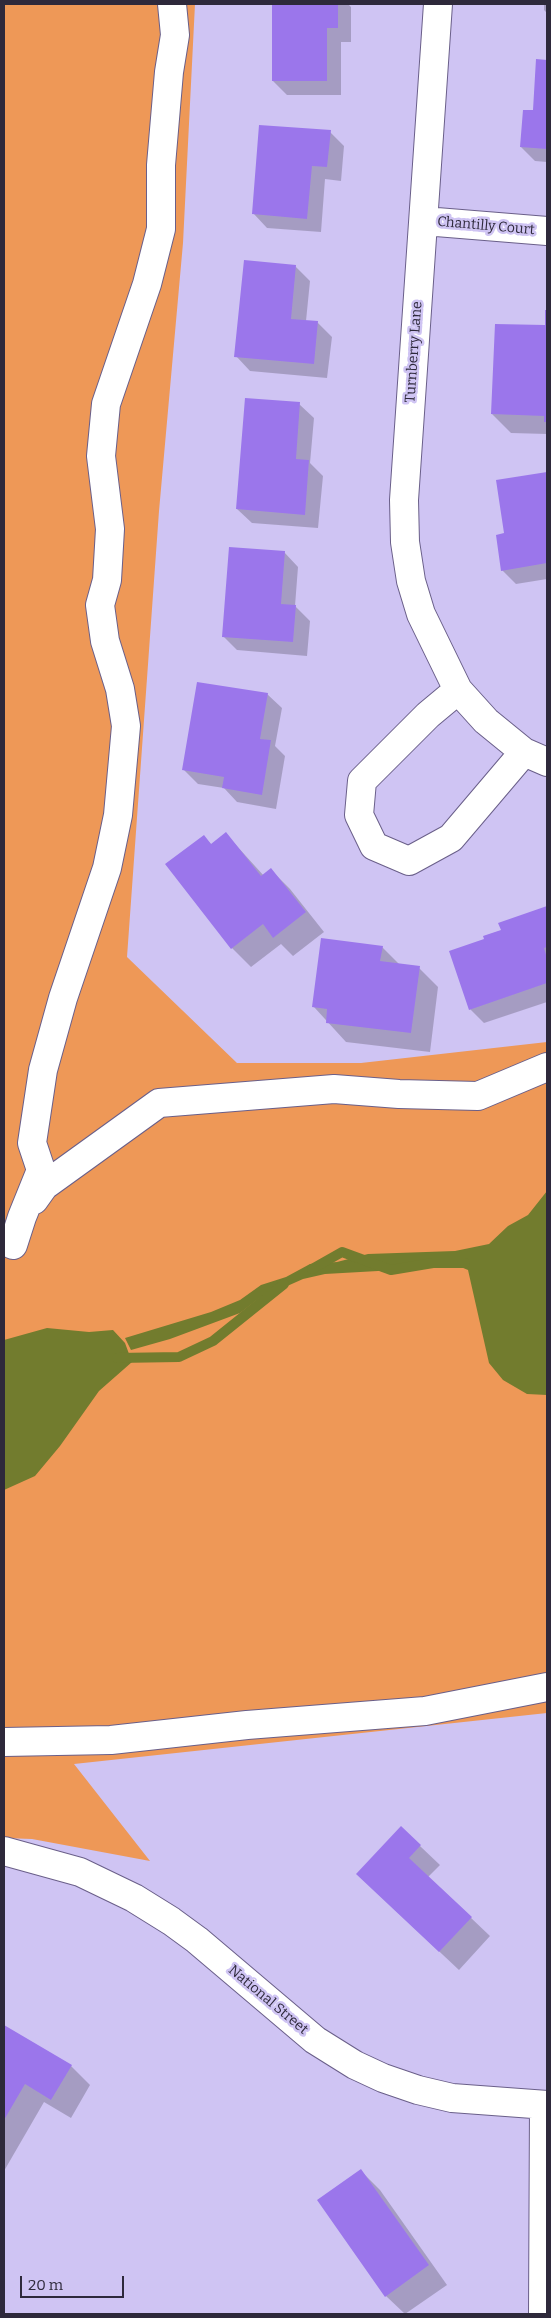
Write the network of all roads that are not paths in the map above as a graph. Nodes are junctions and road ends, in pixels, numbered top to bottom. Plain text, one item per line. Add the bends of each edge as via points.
1 (172, 4) edge
2 (438, 4) edge
3 (424, 221) junction
4 (547, 231) edge
5 (458, 690) junction
6 (536, 757) edge
7 (547, 1067) edge
8 (13, 1226) edge
9 (4, 1240) edge
10 (547, 1687) edge
11 (4, 1742) edge
12 (4, 1851) edge
13 (546, 2105) edge
14 (543, 2314) edge

1 - 8 street via 175,35 168,72 161,165 161,229 147,284 106,404 101,456 110,529 107,580 100,606 105,641 120,689 126,726 118,815 107,868 63,998 43,1070 32,1143 42,1170
2 - 3 street, Turnberry Lane
3 - 4 street, Chantilly Court
3 - 5 street, Turnberry Lane via 404,500 405,542 411,581 421,614
5 - 6 street, Turnberry Lane via 486,721
5 - 6 street via 362,781 358,815 374,846 409,861 451,838
7 - 8 street via 478,1096 334,1089 160,1103 44,1186
8 - 9 street via 14,1245
10 - 11 street via 425,1711 111,1740
12 - 13 street, National Street via 80,1872 128,1895 190,1935 315,2040 355,2065 418,2090 452,2098
13 - 14 street

